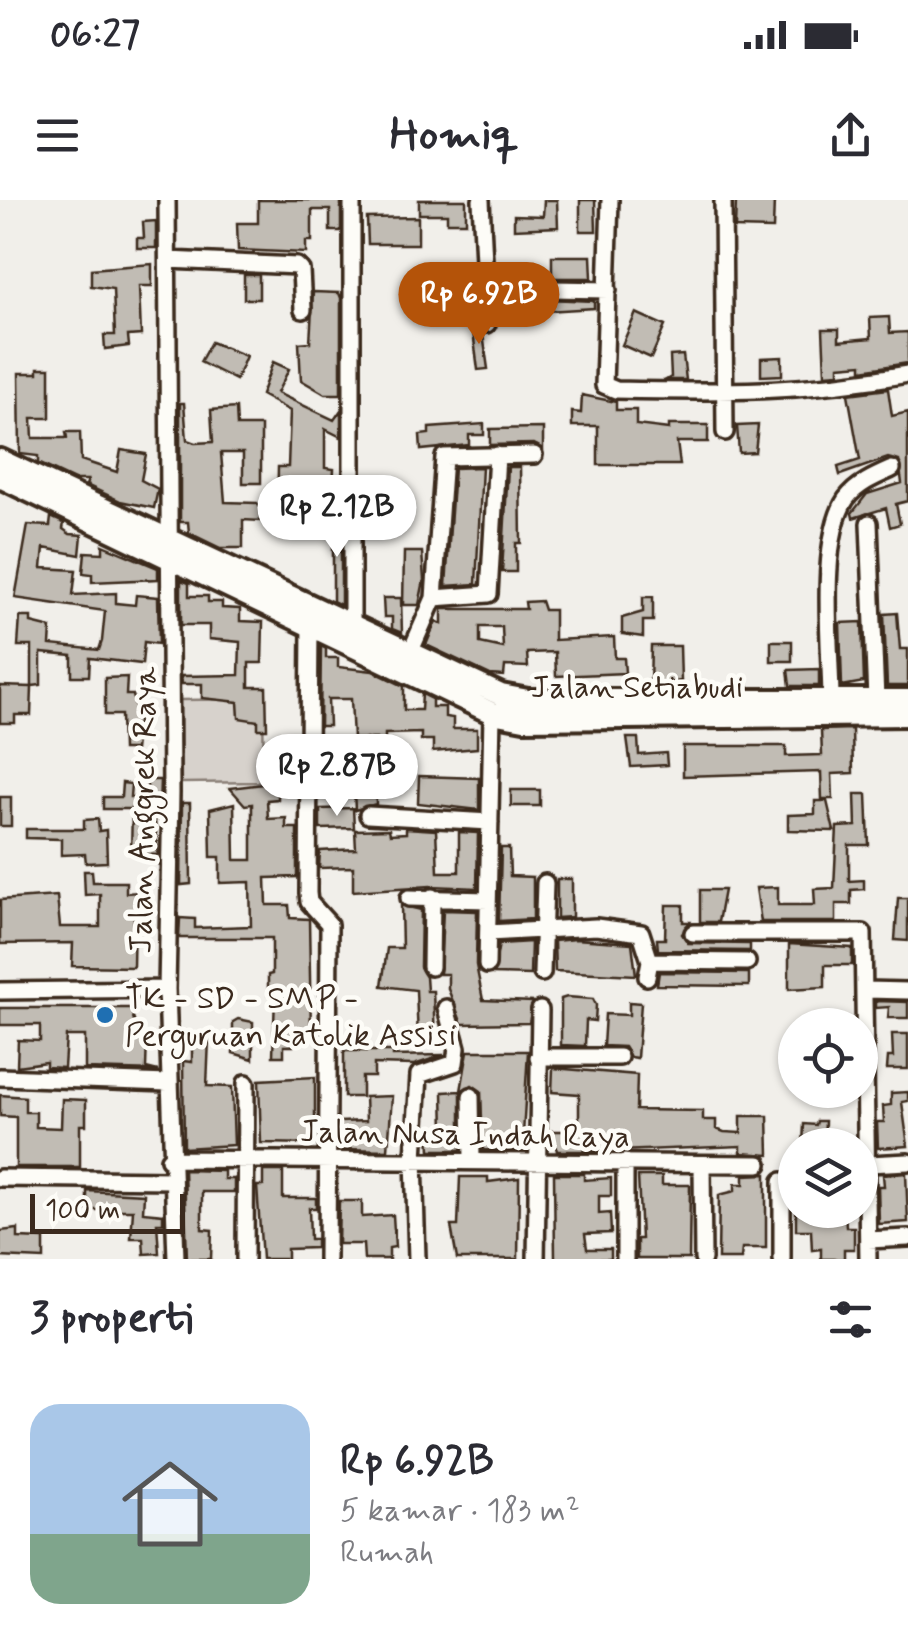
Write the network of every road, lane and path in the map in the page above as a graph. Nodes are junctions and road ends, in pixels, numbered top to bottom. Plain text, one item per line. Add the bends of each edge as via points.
1 (167, 200) edge
2 (352, 200) edge
3 (482, 200) edge
4 (610, 200) edge
5 (722, 200) edge
6 (168, 260) junction
7 (552, 289) dead end
8 (608, 290) junction
9 (303, 310) dead end
10 (487, 324) dead end
11 (908, 374) edge
12 (724, 394) junction
13 (725, 432) dead end
14 (496, 455) junction
15 (534, 456) dead end
16 (0, 460) edge
17 (892, 469) dead end
18 (0, 476) edge
19 (869, 524) dead end
20 (171, 547) junction
21 (434, 598) junction
22 (310, 622) junction
23 (352, 624) junction
24 (410, 653) junction
25 (876, 700) junction
26 (908, 700) edge
27 (831, 701) junction
28 (492, 713) junction
29 (908, 715) edge
30 (368, 815) dead end
31 (490, 822) junction
32 (545, 883) dead end
33 (432, 897) junction
34 (409, 898) dead end
35 (488, 900) junction
36 (544, 930) junction
37 (488, 933) junction
38 (692, 933) dead end
39 (747, 962) dead end
40 (487, 965) dead end
41 (431, 968) dead end
42 (542, 973) dead end
43 (167, 989) junction
44 (866, 990) junction
45 (0, 991) edge
46 (908, 991) edge
47 (446, 1008) dead end
48 (540, 1010) dead end
49 (620, 1056) dead end
50 (538, 1057) junction
51 (0, 1077) edge
52 (168, 1082) junction
53 (246, 1083) dead end
54 (471, 1096) dead end
55 (868, 1128) edge
56 (325, 1157) junction
57 (246, 1158) junction
58 (414, 1158) junction
59 (472, 1158) junction
60 (170, 1159) junction
61 (537, 1162) junction
62 (625, 1162) junction
63 (908, 1162) edge
64 (759, 1164) dead end
65 (878, 1164) edge
66 (702, 1166) junction
67 (0, 1178) edge
68 (171, 1180) junction
69 (782, 1228) edge
70 (868, 1228) edge
71 (908, 1238) edge
72 (868, 1240) junction
73 (176, 1259) edge
74 (245, 1259) edge
75 (327, 1259) edge
76 (417, 1259) edge
77 (536, 1259) edge
78 (625, 1259) edge
79 (703, 1259) edge
80 (782, 1259) edge
81 (868, 1259) edge

1 - 6 street, Jalan Anggrek Raya
2 - 23 street
3 - 10 street
4 - 8 street
5 - 12 street
6 - 9 street via 296,266
6 - 20 street, Jalan Anggrek Raya
7 - 8 street
8 - 12 street via 604,385
11 - 12 street
12 - 13 street
14 - 15 street
14 - 21 street via 444,457
14 - 21 street via 489,594
16 - 20 main road, Jalan Setiabudi
17 - 27 street via 857,488 840,511 831,584
18 - 20 main road, Jalan Setiabudi
19 - 25 street
20 - 22 main road, Jalan Setiabudi
20 - 23 main road, Jalan Setiabudi
20 - 43 street, Jalan Anggrek Raya
21 - 24 street
22 - 28 main road, Jalan Setiabudi
22 - 56 street via 308,893 329,924
23 - 24 main road, Jalan Setiabudi
24 - 27 main road, Jalan Setiabudi via 528,700
25 - 26 main road, Jalan Setiabudi
25 - 27 main road, Jalan Setiabudi
28 - 29 main road, Jalan Setiabudi via 524,719
28 - 31 street
30 - 31 street
31 - 35 street
32 - 36 street
33 - 34 street
33 - 35 street
33 - 41 street
35 - 37 street
36 - 37 street
36 - 39 street via 641,933 648,969
36 - 42 street
37 - 40 street
38 - 44 street via 863,933
43 - 45 street
43 - 52 street, Jalan Anggrek Raya
44 - 46 street
44 - 55 street
47 - 58 street via 456,1059 450,1068 419,1075
48 - 50 street
49 - 50 street
50 - 61 street
51 - 52 street
52 - 60 street, Jalan Anggrek Raya
53 - 57 street
54 - 59 street
56 - 57 street, Jalan Nusa Indah Raya
56 - 58 street, Jalan Nusa Indah Raya
56 - 75 street
57 - 60 street, Jalan Nusa Indah Raya
57 - 74 street
58 - 59 street, Jalan Nusa Indah Raya
58 - 76 street
59 - 61 street, Jalan Nusa Indah Raya
60 - 68 street, Jalan Anggrek Raya
61 - 62 street, Jalan Nusa Indah Raya
61 - 77 street
62 - 66 street, Jalan Nusa Indah Raya
62 - 78 street
63 - 65 street
64 - 66 street, Jalan Nusa Indah Raya
66 - 79 street
67 - 68 street
68 - 73 street, Jalan Anggrek Raya
69 - 80 street
70 - 72 street
71 - 72 street
72 - 81 street

